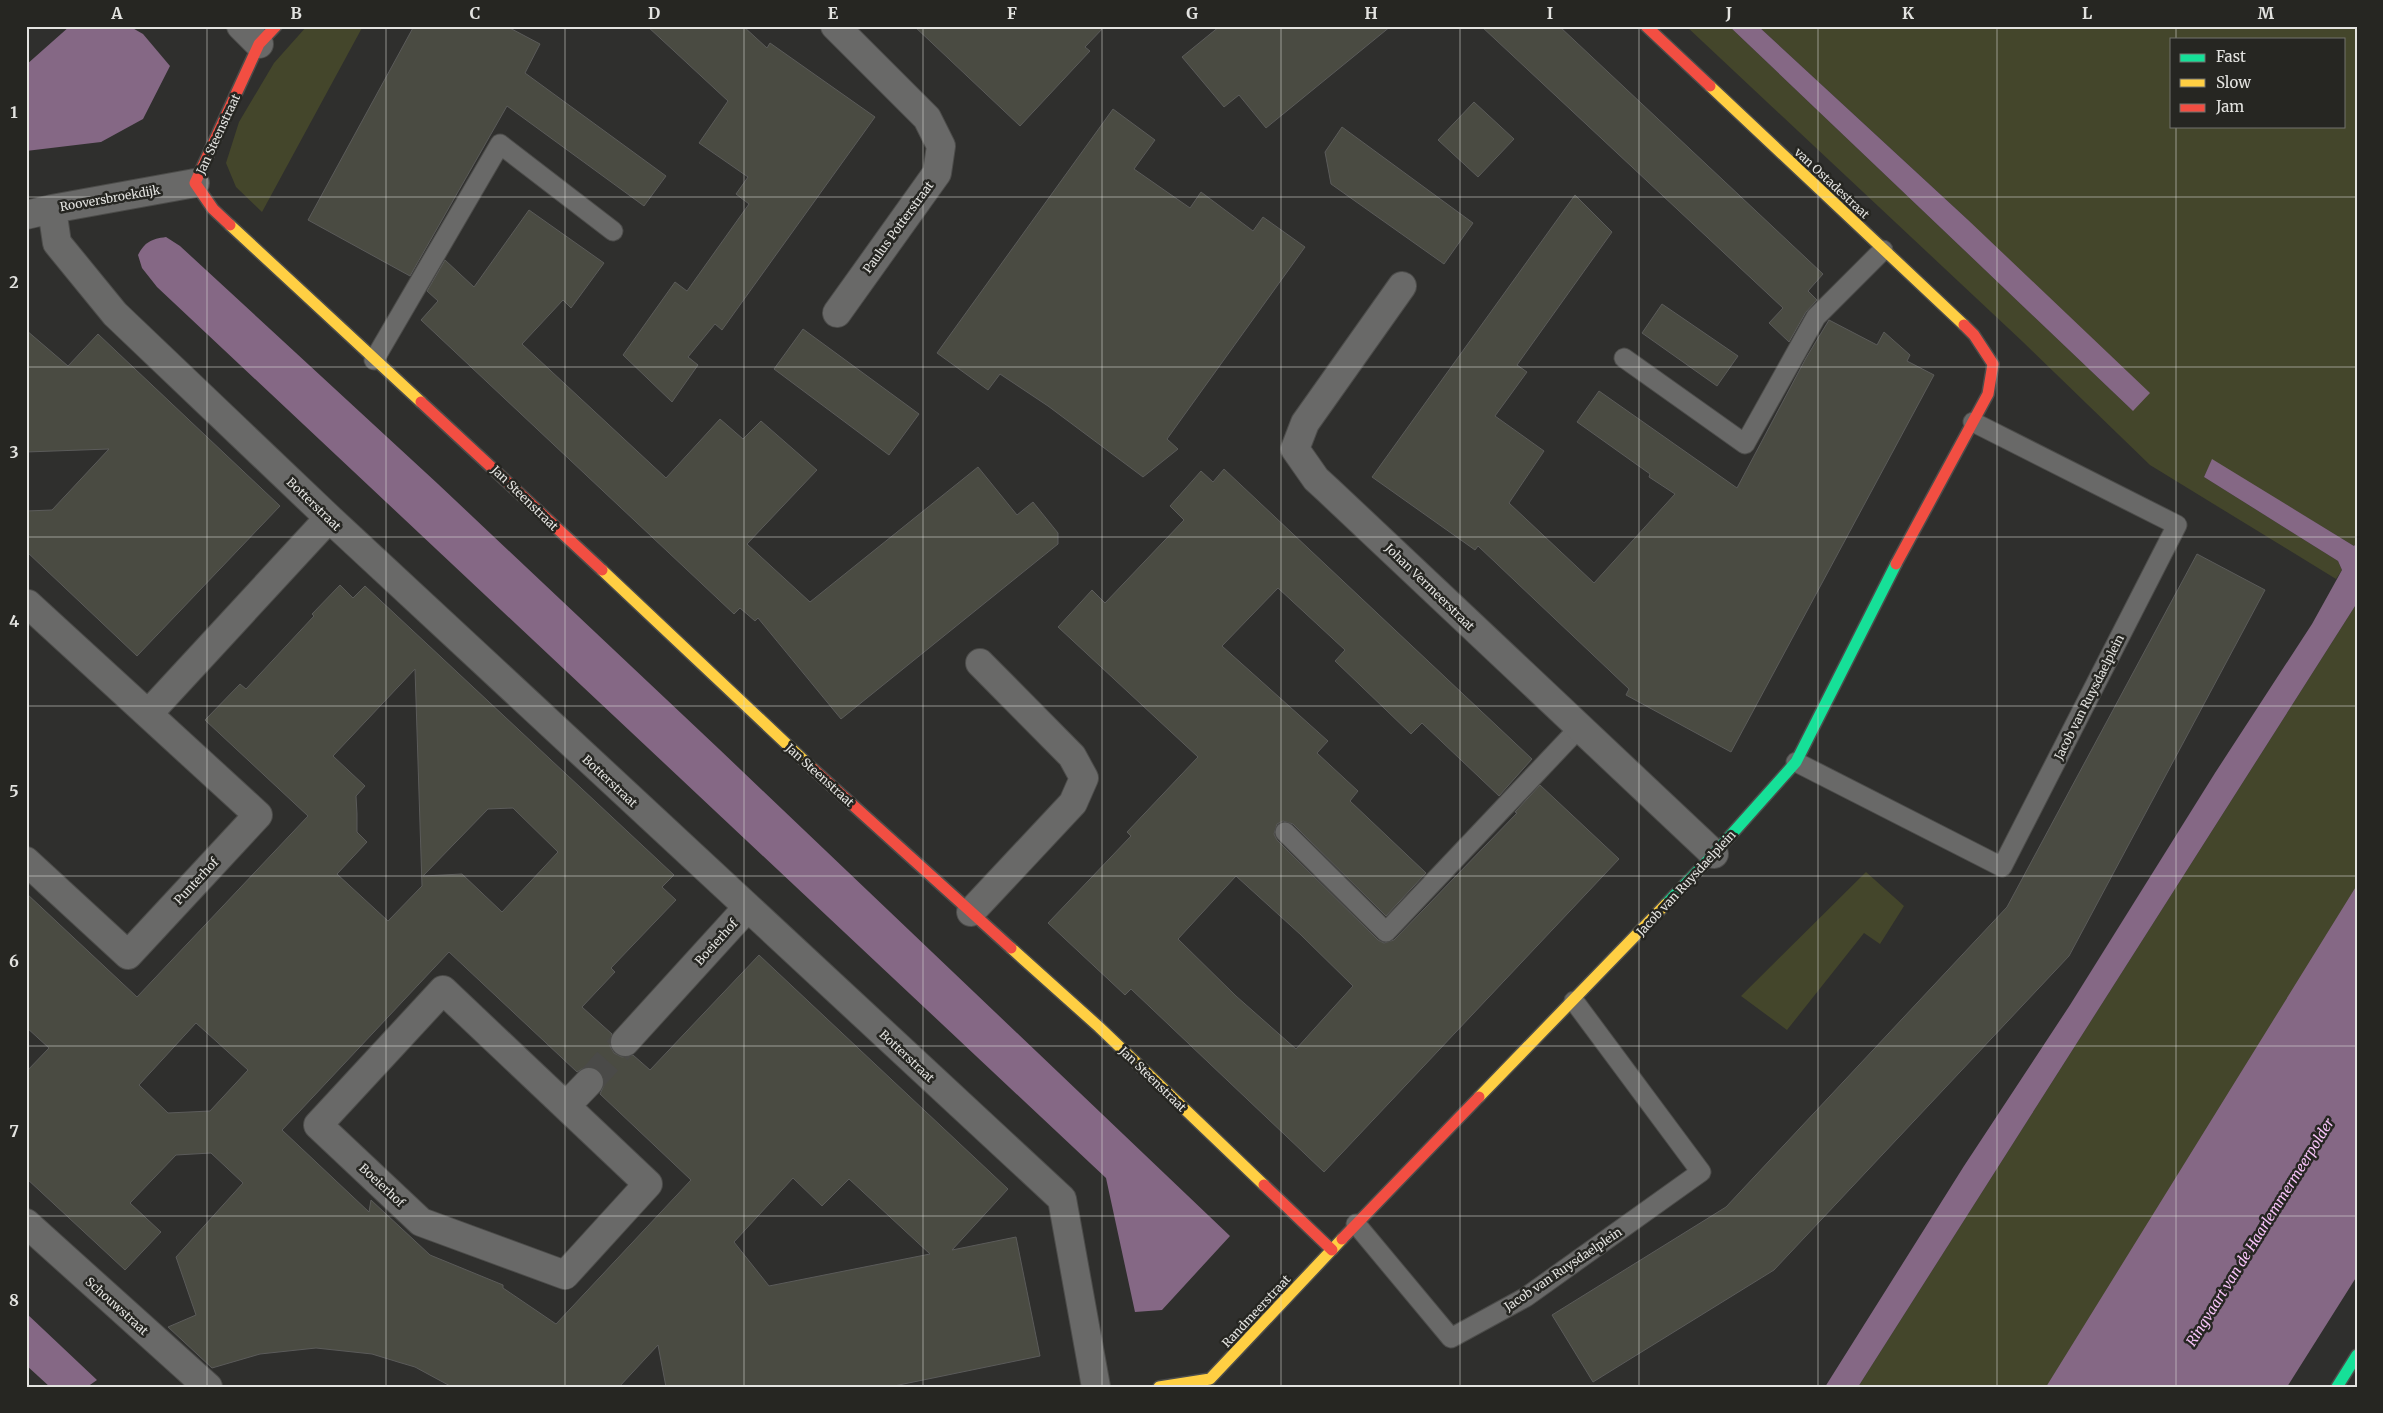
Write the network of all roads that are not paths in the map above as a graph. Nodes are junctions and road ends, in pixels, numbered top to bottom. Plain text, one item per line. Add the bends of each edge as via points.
1 (836, 26) edge
2 (1646, 26) edge
3 (259, 32) edge
4 (195, 183) junction
5 (39, 212) edge
6 (613, 231) dead end
7 (1883, 250) junction
8 (1402, 286) dead end
9 (837, 313) dead end
10 (1624, 358) dead end
11 (374, 360) junction
12 (1993, 364) joint
13 (1974, 422) junction
14 (329, 518) junction
15 (26, 606) edge
16 (980, 663) dead end
17 (148, 714) junction
18 (1579, 728) junction
19 (1796, 762) junction
20 (1285, 832) dead end
21 (1714, 854) junction
22 (26, 861) edge
23 (746, 908) junction
24 (971, 912) junction
25 (1574, 1001) junction
26 (625, 1042) tunnel mouth
27 (589, 1082) tunnel mouth
28 (567, 1105) junction
29 (26, 1223) edge
30 (1356, 1224) junction
31 (1332, 1250) junction
32 (2357, 1355) edge
33 (1214, 1383) edge
34 (208, 1387) edge
35 (1096, 1387) edge
36 (1159, 1387) edge
37 (2337, 1387) edge

1 - 9 street, Paulus Potterstraat via 927,118 941,146 937,173
2 - 7 street, van Ostadestraat
3 - 4 street, Jan Steenstraat
4 - 5 street, Rooversbroekdijk
4 - 11 street, Jan Steenstraat via 214,209
5 - 14 street, Botterstraat via 57,243 115,314
6 - 11 lane via 500,144
7 - 10 lane via 1816,317 1745,444
7 - 12 street, van Ostadestraat via 1974,335
8 - 18 street, Johan Vermeerstraat via 1305,423 1295,449 1316,479
11 - 24 street, Jan Steenstraat via 485,460 833,788
12 - 13 street, Jacob van Ruysdaelplein via 1988,394
13 - 19 street, Jacob van Ruysdaelplein via 1881,592
13 - 19 lane, Jacob van Ruysdaelplein via 2178,525 2002,867
14 - 17 street
14 - 23 street, Botterstraat
15 - 17 street, Punterhof via 28,604
16 - 24 street via 1072,756 1084,778 1073,803
17 - 22 street, Punterhof via 258,814 128,955
18 - 20 lane via 1386,932
18 - 21 street, Johan Vermeerstraat
19 - 21 street, Jacob van Ruysdaelplein
21 - 25 street, Jacob van Ruysdaelplein
23 - 26 street, Boeierhof
23 - 35 street, Botterstraat via 1062,1199
24 - 31 street, Jan Steenstraat via 1100,1027
25 - 30 street, Jacob van Ruysdaelplein
25 - 30 lane, Jacob van Ruysdaelplein via 1701,1172 1526,1297 1450,1338
27 - 28 street
28 - 28 street, Boeierhof via 443,990 318,1125 421,1222 565,1275 648,1184
29 - 34 street, Schouwstraat
30 - 31 street, Randmeerstraat
31 - 33 street, Randmeerstraat
32 - 37 street
33 - 36 street, Randmeerstraat

